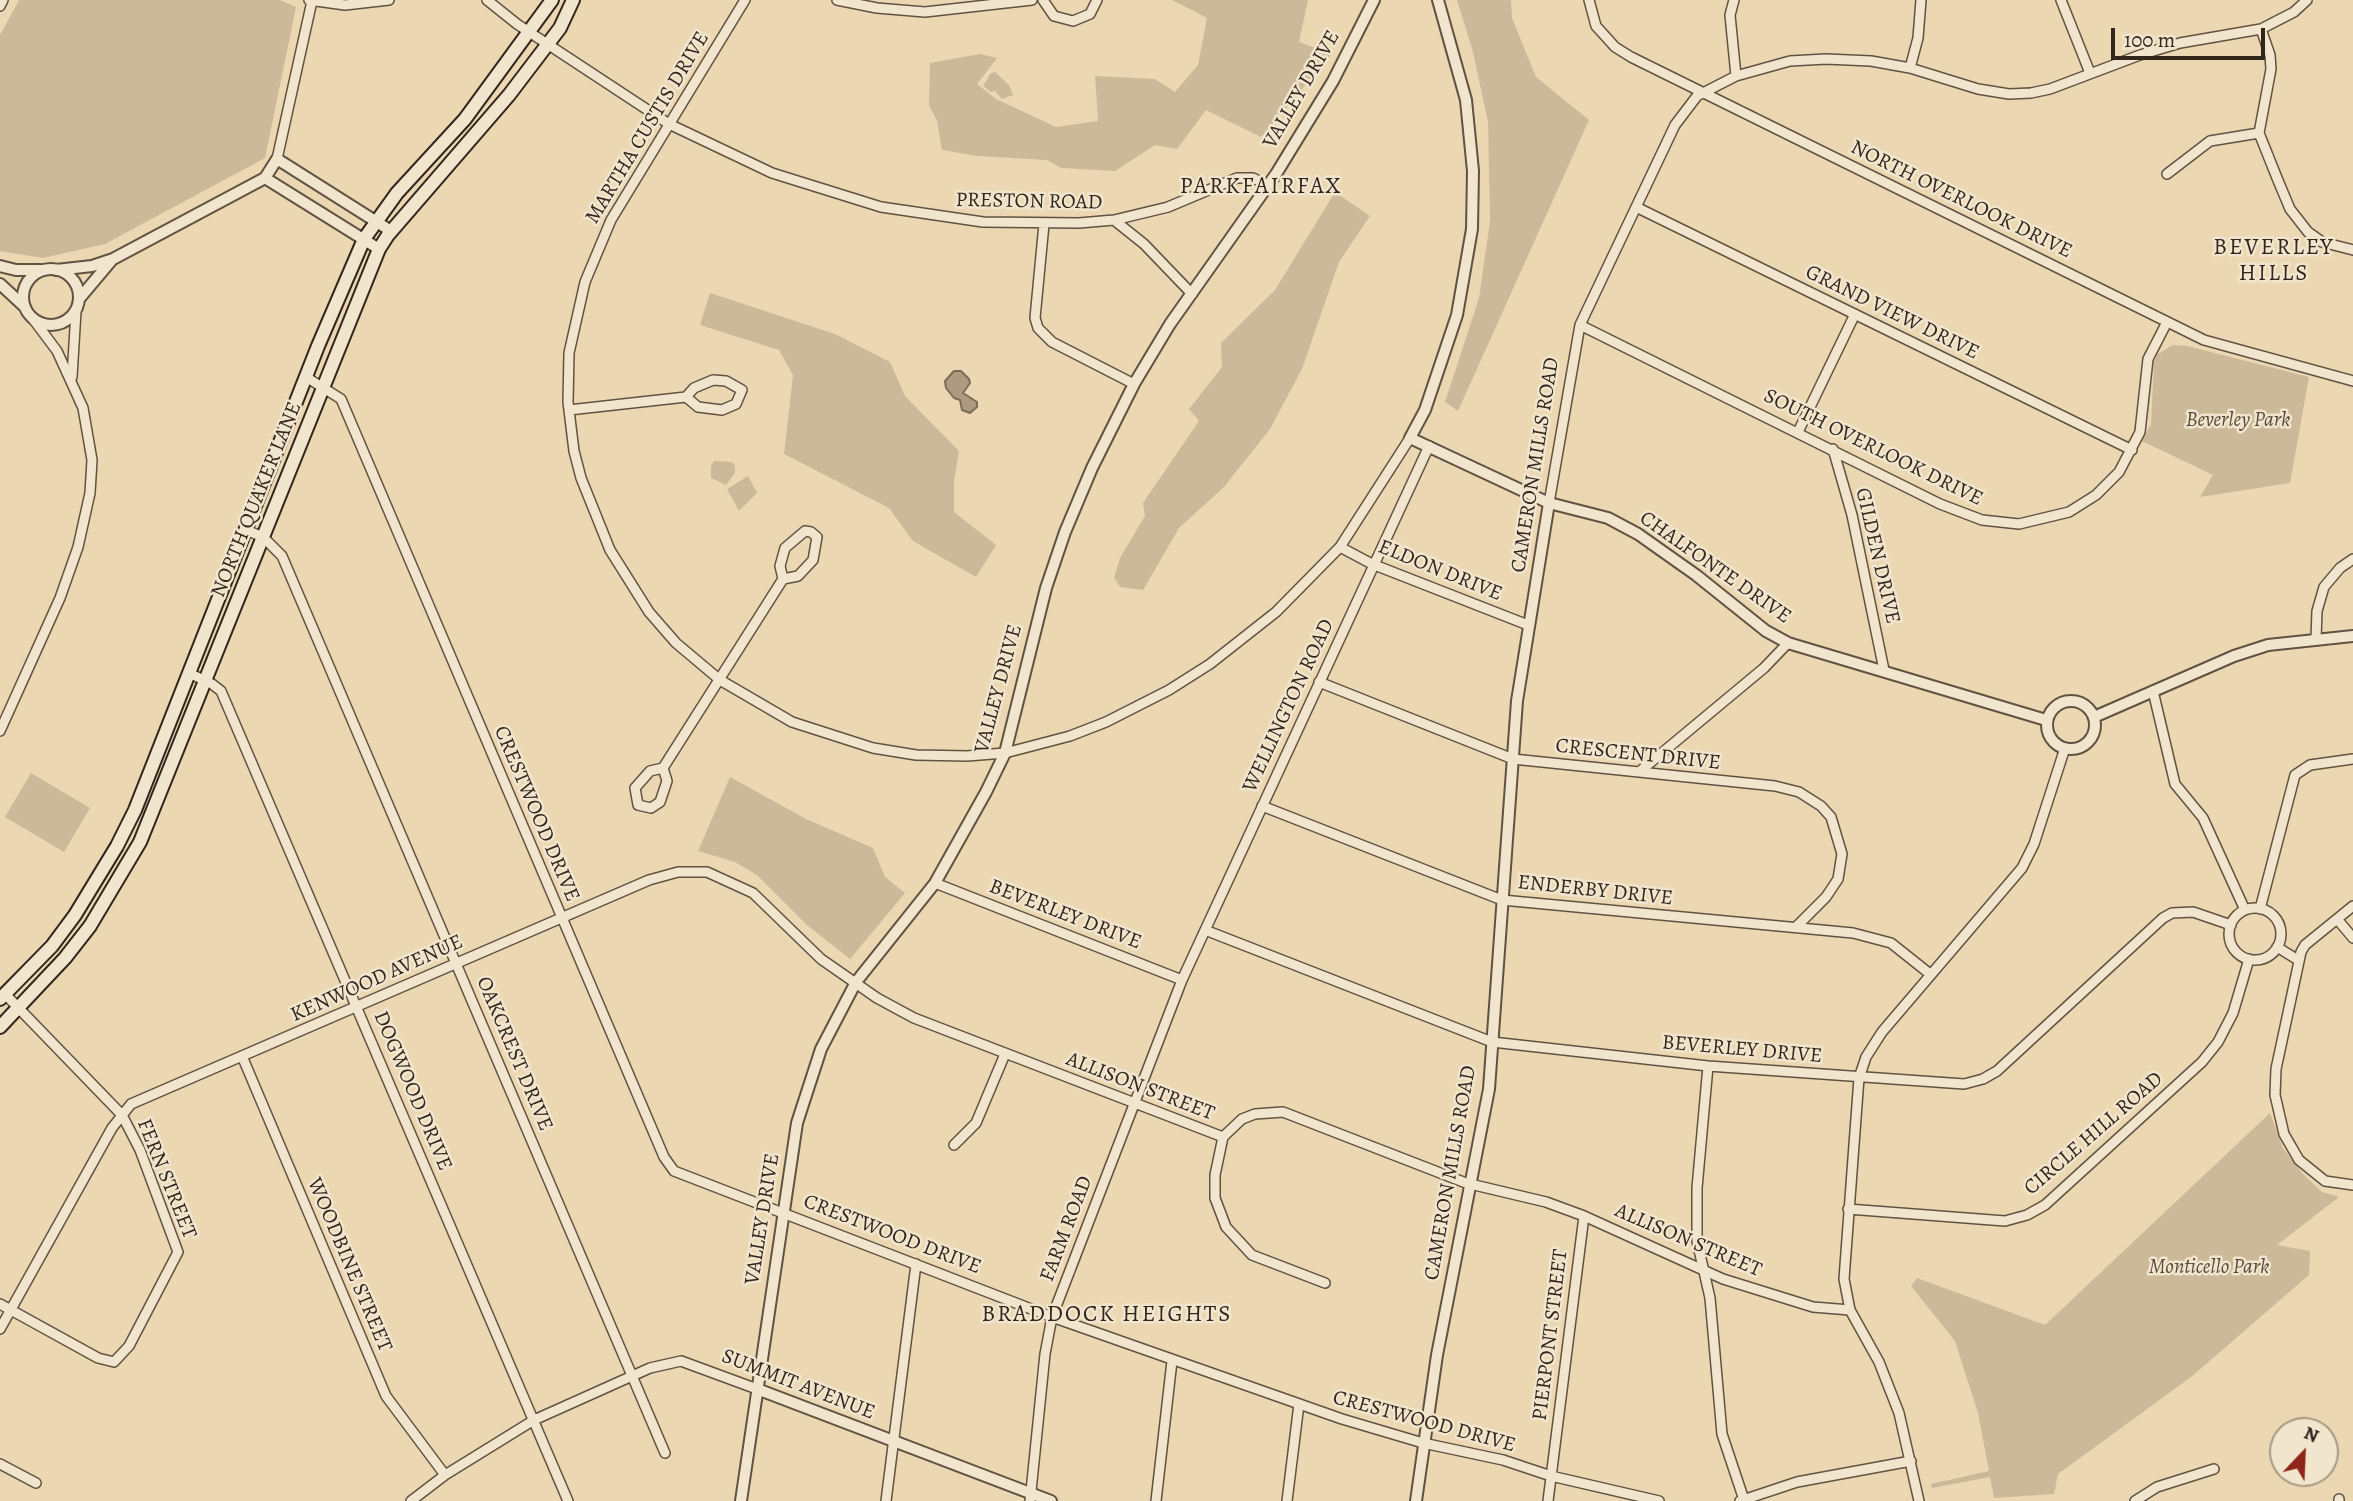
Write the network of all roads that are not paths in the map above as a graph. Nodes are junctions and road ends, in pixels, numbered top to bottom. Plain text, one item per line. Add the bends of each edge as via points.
1 (4, 0) edge
2 (311, 0) edge
3 (389, 0) edge
4 (487, 0) edge
5 (552, 0) edge
6 (573, 0) edge
7 (745, 0) edge
8 (837, 0) edge
9 (1032, 0) edge
10 (1043, 0) edge
11 (1097, 0) edge
12 (1374, 0) edge
13 (1438, 0) edge
14 (1590, 0) edge
15 (1734, 0) edge
16 (1921, 0) edge
17 (2061, 0) edge
18 (2307, 0) edge
19 (0, 6) edge
20 (2261, 29) junction
21 (531, 33) junction
22 (548, 44) junction
23 (1910, 68) junction
24 (2090, 73) junction
25 (1736, 76) junction
26 (1704, 93) junction
27 (669, 124) junction
28 (2259, 134) junction
29 (277, 159) junction
30 (2167, 174) dead end
31 (265, 178) junction
32 (1268, 185) junction
33 (1636, 207) junction
34 (1114, 220) junction
35 (375, 221) junction
36 (1044, 224) junction
37 (391, 231) junction
38 (365, 239) junction
39 (380, 248) junction
40 (2353, 250) edge
41 (113, 259) junction
42 (0, 266) edge
43 (53, 270) junction
44 (0, 284) edge
45 (1192, 294) junction
46 (79, 299) junction
47 (25, 307) junction
48 (76, 311) junction
49 (1855, 314) junction
50 (33, 318) junction
51 (2168, 322) junction
52 (1580, 325) junction
53 (306, 377) junction
54 (72, 379) junction
55 (2353, 381) edge
56 (1134, 384) junction
57 (323, 386) junction
58 (687, 397) junction
59 (569, 410) junction
60 (1798, 432) junction
61 (1410, 438) junction
62 (1429, 446) junction
63 (1833, 449) junction
64 (2132, 450) junction
65 (1549, 503) junction
66 (246, 530) junction
67 (263, 537) junction
68 (1340, 547) junction
69 (2353, 559) edge
70 (1372, 564) junction
71 (783, 579) junction
72 (1528, 625) junction
73 (2353, 636) edge
74 (2316, 639) junction
75 (1788, 643) junction
76 (1884, 670) junction
77 (189, 674) junction
78 (206, 680) junction
79 (720, 680) junction
80 (1318, 682) junction
81 (2152, 691) junction
82 (2094, 717) junction
83 (2046, 720) junction
84 (0, 731) edge
85 (2065, 748) junction
86 (1005, 753) junction
87 (1513, 759) junction
88 (2353, 759) edge
89 (663, 768) junction
90 (1639, 772) junction
91 (1262, 806) junction
92 (935, 883) junction
93 (1502, 900) junction
94 (2353, 906) edge
95 (2260, 909) junction
96 (2245, 910) junction
97 (562, 918) junction
98 (2337, 919) junction
99 (2231, 925) junction
100 (1797, 926) junction
101 (1205, 930) junction
102 (2353, 937) edge
103 (2277, 947) junction
104 (2249, 959) junction
105 (2298, 960) junction
106 (457, 963) junction
107 (1930, 974) junction
108 (1182, 981) junction
109 (856, 982) junction
110 (2, 996) edge
111 (357, 1008) junction
112 (19, 1009) junction
113 (0, 1027) edge
114 (1492, 1042) junction
115 (1004, 1054) junction
116 (242, 1056) junction
117 (1708, 1066) junction
118 (1858, 1078) junction
119 (1134, 1104) junction
120 (122, 1115) junction
121 (1223, 1136) junction
122 (954, 1145) dead end
123 (1469, 1184) junction
124 (2353, 1185) edge
125 (1847, 1209) junction
126 (782, 1211) junction
127 (1584, 1216) junction
128 (916, 1264) junction
129 (1704, 1271) junction
130 (1325, 1283) dead end
131 (0, 1304) edge
132 (10, 1310) junction
133 (1850, 1310) junction
134 (1052, 1317) junction
135 (0, 1329) edge
136 (1172, 1361) junction
137 (631, 1376) junction
138 (757, 1389) junction
139 (1299, 1404) junction
140 (534, 1420) junction
141 (893, 1442) junction
142 (1423, 1443) junction
143 (665, 1453) dead end
144 (1911, 1461) junction
145 (0, 1464) edge
146 (2214, 1469) dead end
147 (445, 1475) junction
148 (1551, 1476) junction
149 (36, 1483) dead end
150 (1031, 1497) edge
151 (1742, 1500) edge
152 (411, 1501) edge
153 (568, 1501) edge
154 (741, 1501) edge
155 (886, 1501) edge
156 (1051, 1501) edge
157 (1156, 1501) edge
158 (1287, 1501) edge
159 (1416, 1501) edge
160 (1548, 1501) edge
161 (1659, 1501) edge
162 (1919, 1501) edge
163 (2135, 1501) edge

1 - 19 street
2 - 3 street via 345,5
2 - 29 street
4 - 21 street, PRESTON ROAD
5 - 21 main road, NORTH QUAKER LANE
6 - 22 main road, NORTH QUAKER LANE
7 - 27 street, MARTHA CUSTIS DRIVE
8 - 9 street via 925,12
10 - 11 street via 1054,16 1073,21 1090,13
12 - 32 street, VALLEY DRIVE via 1333,81
13 - 61 street via 1466,100 1473,170 1472,229 1457,315 1425,410
14 - 26 street, NORTH OVERLOOK DRIVE via 1596,26 1615,47
15 - 25 street via 1730,15
16 - 23 street
17 - 24 street
18 - 20 street, CAMERON MILLS ROAD
20 - 24 street, CAMERON MILLS ROAD via 2180,43
20 - 28 street via 2271,69
21 - 22 street, PRESTON ROAD
21 - 35 main road, NORTH QUAKER LANE via 465,119
22 - 27 street, PRESTON ROAD
22 - 37 main road, NORTH QUAKER LANE
23 - 24 street, CAMERON MILLS ROAD via 2009,94 2050,89
23 - 25 street, CAMERON MILLS ROAD via 1826,59 1790,61
25 - 26 street, CAMERON MILLS ROAD
26 - 33 street, CAMERON MILLS ROAD via 1686,107 1675,125
26 - 51 street, NORTH OVERLOOK DRIVE
27 - 36 street, PRESTON ROAD via 749,164 853,200 935,216
27 - 59 street, MARTHA CUSTIS DRIVE via 611,220 585,282 571,332
28 - 30 street via 2210,141
28 - 40 street via 2297,220 2322,242
29 - 31 street
29 - 35 street
31 - 38 street
31 - 41 street
32 - 34 street, PRESTON ROAD via 1253,178 1237,178 1178,204
32 - 45 street, VALLEY DRIVE
33 - 49 street, GRAND VIEW DRIVE
33 - 52 street, CAMERON MILLS ROAD
34 - 36 street, PRESTON ROAD
34 - 45 street
35 - 37 street
35 - 38 main road, NORTH QUAKER LANE
36 - 56 street via 1035,318 1038,328 1052,342
37 - 39 main road, NORTH QUAKER LANE
38 - 39 street
38 - 53 main road, NORTH QUAKER LANE
39 - 57 main road, NORTH QUAKER LANE
41 - 43 street
41 - 46 street
42 - 43 street
43 - 46 street via 71,277
43 - 47 street via 28,281
44 - 47 street
45 - 56 street, VALLEY DRIVE
46 - 48 street
47 - 50 street
48 - 50 street via 56,325
48 - 54 street
49 - 60 street
49 - 64 street, GRAND VIEW DRIVE
50 - 54 street
51 - 55 street, NORTH OVERLOOK DRIVE via 2204,340
51 - 64 street, SOUTH OVERLOOK DRIVE via 2148,359 2143,421
52 - 60 street, SOUTH OVERLOOK DRIVE
52 - 65 street, CAMERON MILLS ROAD
53 - 57 street, CRESTWOOD DRIVE
53 - 66 main road, NORTH QUAKER LANE
54 - 84 street via 87,423 92,460 89,503 60,598
56 - 86 street, VALLEY DRIVE via 1065,532 1046,588
57 - 67 main road, NORTH QUAKER LANE
57 - 97 street, CRESTWOOD DRIVE via 341,399
58 - 58 street via 694,388 713,380 741,390 736,404 722,410 698,407
58 - 59 street
59 - 79 street, MARTHA CUSTIS DRIVE via 581,478 610,551 649,612
60 - 63 street, SOUTH OVERLOOK DRIVE
61 - 62 street, CHALFONTE DRIVE
61 - 68 street, MARTHA CUSTIS DRIVE
62 - 65 street, CHALFONTE DRIVE
62 - 70 street, WELLINGTON ROAD
63 - 64 street, SOUTH OVERLOOK DRIVE via 1964,514 2019,524 2053,518 2082,505 2109,484
63 - 76 street, GILDEN DRIVE via 1855,528
65 - 72 street, CAMERON MILLS ROAD
65 - 75 street, CHALFONTE DRIVE via 1608,519 1638,534
66 - 67 street, OAKCREST DRIVE
66 - 77 main road, NORTH QUAKER LANE
67 - 78 main road, NORTH QUAKER LANE
67 - 106 street, OAKCREST DRIVE via 282,556
68 - 70 street, ELDON DRIVE
68 - 86 street, MARTHA CUSTIS DRIVE via 1251,634 1182,682 1106,722
69 - 74 street via 2324,587
70 - 72 street, ELDON DRIVE
70 - 80 street, WELLINGTON ROAD
71 - 71 street via 797,576 813,559 817,537 811,532 805,531 785,548 780,566
71 - 79 street
72 - 87 street, CAMERON MILLS ROAD
73 - 74 street
74 - 81 street via 2268,645
75 - 76 street, CHALFONTE DRIVE
75 - 90 street
76 - 83 street, CHALFONTE DRIVE
77 - 78 street, DOGWOOD DRIVE
77 - 110 main road, NORTH QUAKER LANE via 135,810 93,889 52,946
78 - 111 street, DOGWOOD DRIVE via 222,691
78 - 112 main road, NORTH QUAKER LANE via 151,819 109,899
79 - 86 street, MARTHA CUSTIS DRIVE via 792,722 859,745 916,754
79 - 89 street
80 - 87 street, CRESCENT DRIVE
80 - 91 street, WELLINGTON ROAD
81 - 82 street
81 - 96 street via 2175,784 2203,818
82 - 83 street via 2084,704 2068,700 2053,707
82 - 85 street via 2089,741 2076,749
83 - 85 street via 2049,736
85 - 107 street via 2022,868
86 - 92 street, VALLEY DRIVE
87 - 90 street, CRESCENT DRIVE
87 - 93 street, CAMERON MILLS ROAD
88 - 95 street via 2310,765 2295,775
89 - 89 street via 667,780 660,802 651,808 638,805 635,788 650,771
90 - 100 street, CRESCENT DRIVE via 1775,786 1799,792 1821,806 1831,817 1840,842 1841,867 1826,897
91 - 93 street, ENDERBY DRIVE
91 - 101 street, WELLINGTON ROAD
92 - 108 street, BEVERLEY DRIVE
92 - 109 street, VALLEY DRIVE
93 - 100 street, ENDERBY DRIVE
93 - 114 street, CAMERON MILLS ROAD
94 - 98 street
95 - 96 street
95 - 103 street via 2279,925
96 - 99 street
97 - 106 street, KENWOOD AVENUE
97 - 109 street, KENWOOD AVENUE via 664,875 703,871 753,892 812,951
97 - 126 street, CRESTWOOD DRIVE via 668,1164 674,1171
98 - 102 street
98 - 105 street via 2305,945
99 - 104 street via 2231,943
99 - 118 street, BEVERLEY DRIVE via 2193,912 2162,918 1983,1079 1964,1084
100 - 107 street, ENDERBY DRIVE via 1876,937 1891,943
101 - 108 street, WELLINGTON ROAD
101 - 114 street, BEVERLEY DRIVE
103 - 104 street via 2265,958
103 - 105 street
104 - 125 street, CIRCLE HILL ROAD via 2232,1013 2202,1062 2045,1205 2005,1221
105 - 124 street via 2276,1069 2279,1120 2292,1150 2309,1170 2325,1181
106 - 111 street, KENWOOD AVENUE
106 - 137 street, OAKCREST DRIVE
107 - 118 street via 1882,1032
108 - 119 street, FARM ROAD
109 - 115 street, ALLISON STREET via 914,1018
109 - 126 street, VALLEY DRIVE via 808,1085
110 - 112 street, FERN STREET
111 - 116 street, KENWOOD AVENUE
111 - 140 street, DOGWOOD DRIVE
112 - 113 main road, NORTH QUAKER LANE
112 - 120 street, FERN STREET
114 - 117 street, BEVERLEY DRIVE
114 - 123 street, CAMERON MILLS ROAD via 1485,1115
115 - 119 street, ALLISON STREET
115 - 122 street via 976,1124
116 - 120 street, KENWOOD AVENUE via 131,1104
116 - 147 street, WOODBINE STREET via 386,1396
117 - 118 street, BEVERLEY DRIVE
117 - 129 street via 1696,1211 1698,1256
118 - 125 street
119 - 121 street, ALLISON STREET
119 - 134 street, FARM ROAD
120 - 132 street, KENWOOD AVENUE
120 - 132 street, FERN STREET via 149,1171 178,1252 129,1346 120,1359 98,1358
121 - 123 street, ALLISON STREET via 1242,1119 1283,1112
121 - 130 street via 1214,1198 1234,1240 1263,1261
123 - 127 street, ALLISON STREET
123 - 142 street, CAMERON MILLS ROAD
125 - 133 street via 1844,1279
126 - 128 street, CRESTWOOD DRIVE
126 - 138 street, VALLEY DRIVE
127 - 129 street, ALLISON STREET
127 - 148 street, PIERPONT STREET
128 - 134 street, CRESTWOOD DRIVE
128 - 141 street
129 - 133 street, ALLISON STREET via 1802,1304
129 - 151 street via 1722,1434
131 - 132 street
132 - 135 street, KENWOOD AVENUE
133 - 144 street via 1890,1387
134 - 136 street, CRESTWOOD DRIVE
134 - 150 street, FARM ROAD
136 - 139 street, CRESTWOOD DRIVE
136 - 157 street
137 - 138 street, SUMMIT AVENUE via 681,1361
137 - 140 street, SUMMIT AVENUE
137 - 143 street, OAKCREST DRIVE
138 - 141 street, SUMMIT AVENUE
138 - 154 street, VALLEY DRIVE
139 - 142 street, CRESTWOOD DRIVE
139 - 158 street
140 - 147 street, SUMMIT AVENUE
140 - 153 street, DOGWOOD DRIVE
141 - 150 street, SUMMIT AVENUE
141 - 155 street
142 - 148 street, CRESTWOOD DRIVE via 1503,1460
142 - 159 street, CAMERON MILLS ROAD
144 - 151 street via 1797,1482
144 - 162 street
145 - 149 street
146 - 163 street via 2157,1487
147 - 152 street, SUMMIT AVENUE
148 - 160 street, PIERPONT STREET
148 - 161 street, CRESTWOOD DRIVE
150 - 156 street, SUMMIT AVENUE

